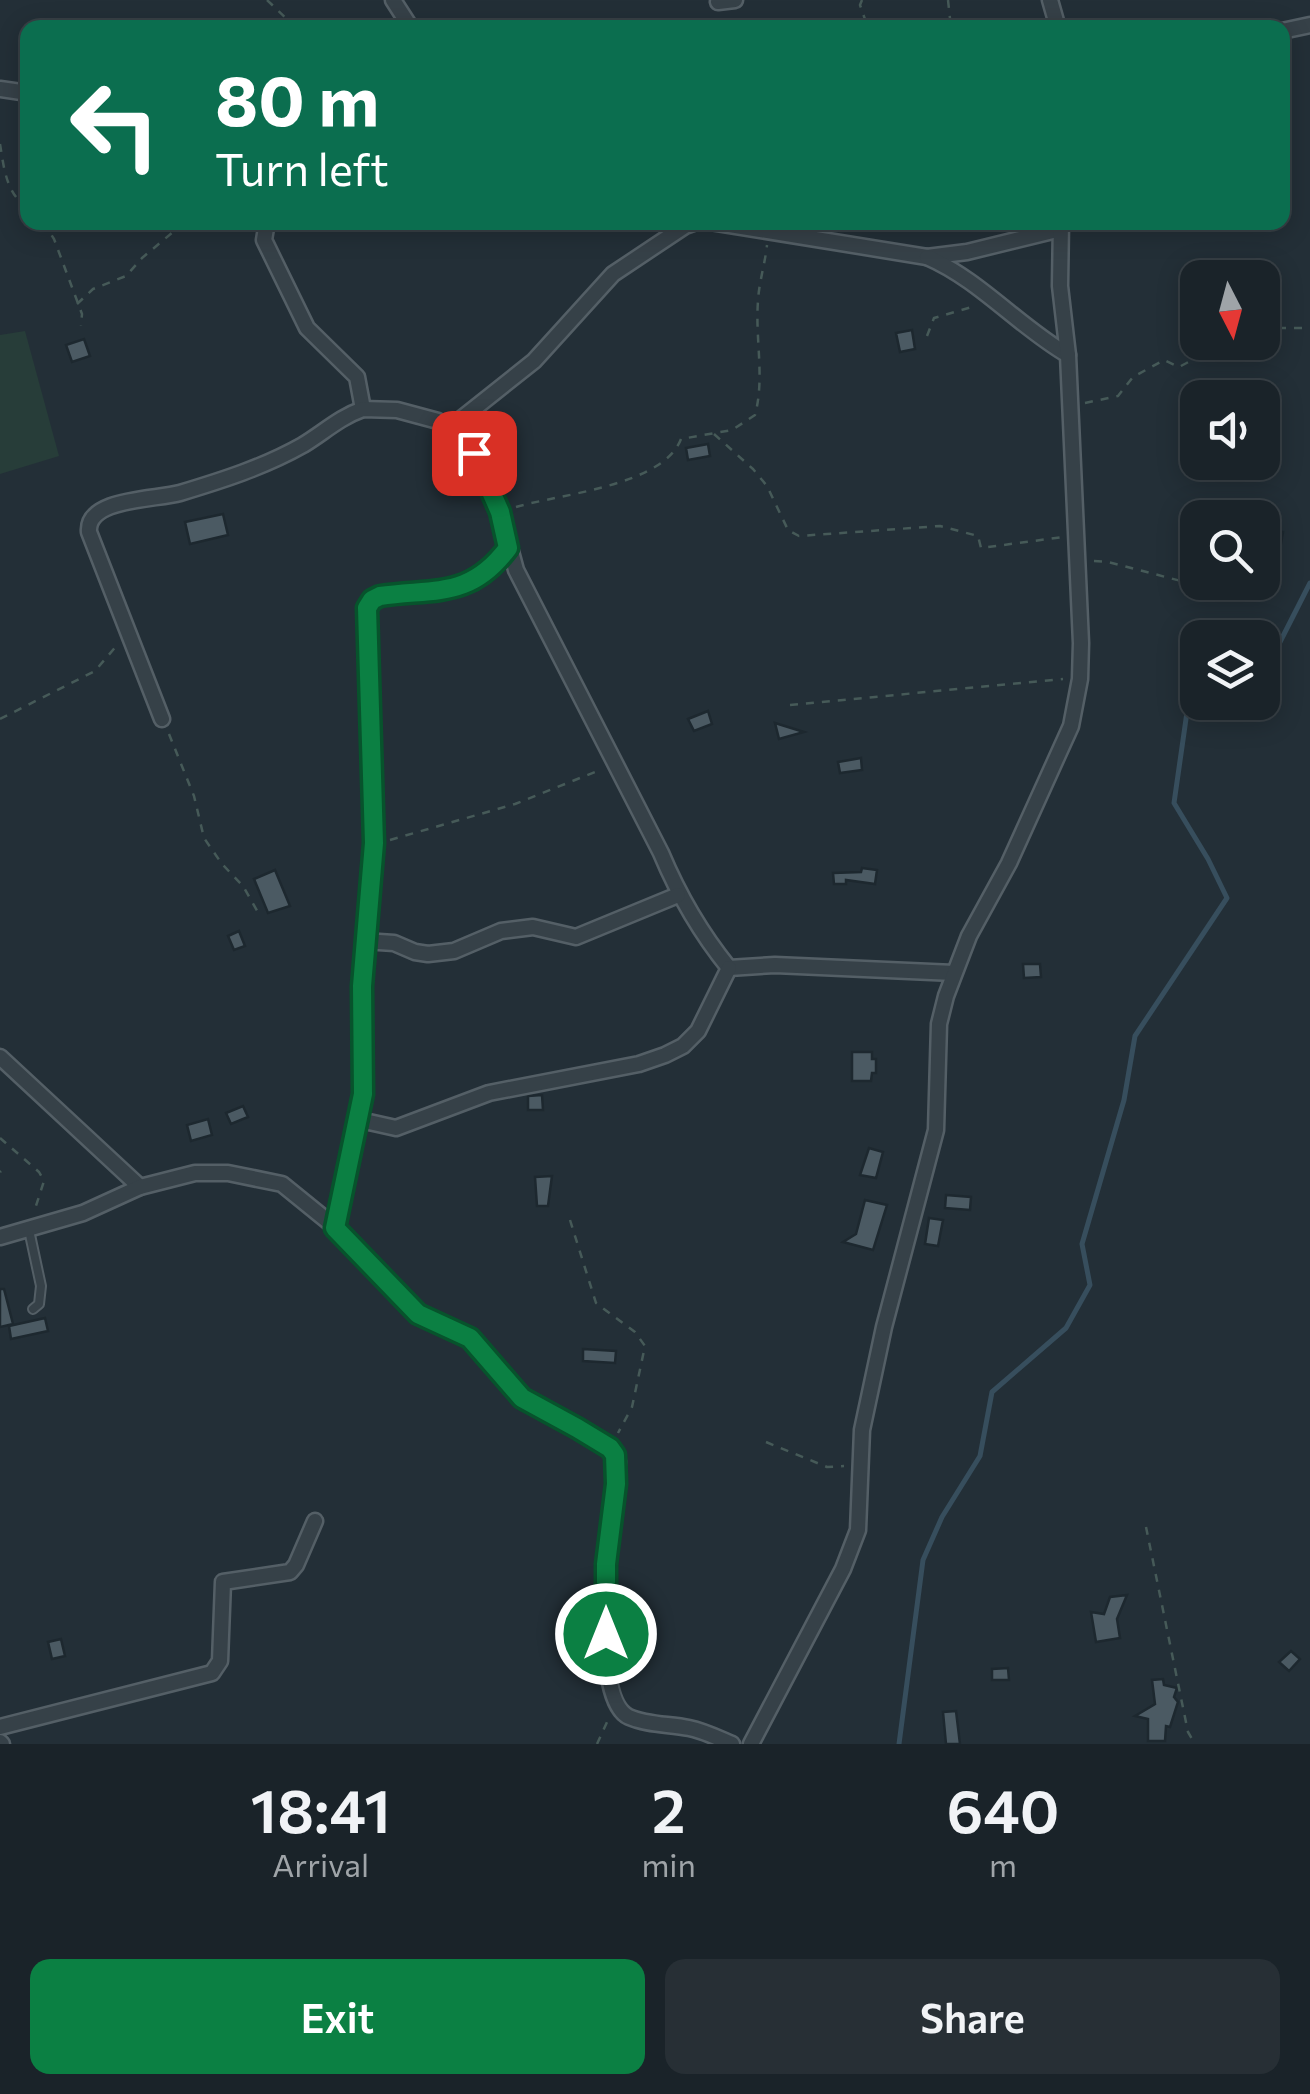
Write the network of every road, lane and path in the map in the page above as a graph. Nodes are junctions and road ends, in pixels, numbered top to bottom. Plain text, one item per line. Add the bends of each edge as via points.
1 (269, 0) edge
2 (736, 0) edge
3 (718, 2) edge
4 (288, 20) edge
5 (0, 144) edge
6 (20, 203) edge
7 (48, 230) edge
8 (175, 230) edge
9 (266, 230) edge
10 (678, 230) edge
11 (749, 230) edge
12 (1047, 230) edge
13 (1061, 230) edge
14 (768, 234) junction
15 (927, 257) junction
16 (77, 304) junction
17 (997, 304) junction
18 (81, 326) dead end
19 (1280, 328) edge
20 (1310, 328) edge
21 (927, 336) dead end
22 (1068, 355) junction
23 (1192, 360) edge
24 (1069, 407) junction
25 (363, 409) junction
26 (452, 427) junction
27 (713, 433) junction
28 (500, 512) junction
29 (1075, 535) junction
30 (508, 548) junction
31 (1078, 561) junction
32 (1180, 581) edge
33 (128, 639) junction
34 (1080, 679) junction
35 (790, 706) dead end
36 (0, 719) edge
37 (162, 719) joint
38 (616, 765) junction
39 (374, 843) junction
40 (678, 895) junction
41 (260, 914) dead end
42 (364, 941) junction
43 (729, 968) junction
44 (954, 973) junction
45 (0, 1057) edge
46 (360, 1120) junction
47 (0, 1138) edge
48 (140, 1187) junction
49 (570, 1220) dead end
50 (335, 1228) junction
51 (29, 1230) junction
52 (0, 1237) edge
53 (33, 1309) dead end
54 (766, 1442) dead end
55 (610, 1448) junction
56 (861, 1466) junction
57 (316, 1521) dead end
58 (1146, 1526) dead end
59 (627, 1716) junction
60 (0, 1726) edge
61 (596, 1744) edge
62 (732, 1744) edge
63 (751, 1744) edge
64 (1195, 1744) edge

1 - 4 path
2 - 3 street
5 - 6 path via 9,187
7 - 16 path
8 - 16 path via 126,276 92,289
9 - 25 street via 264,240 307,328 357,378
10 - 26 street via 613,274 534,361
11 - 14 street
12 - 15 street
13 - 22 street
14 - 15 street
14 - 27 path via 758,298 755,415
15 - 17 street
16 - 18 path
17 - 21 path via 934,318
17 - 22 street
19 - 20 path
22 - 24 street
23 - 24 path via 1179,367 1164,360 1153,364 1118,396
24 - 29 street
25 - 26 street via 398,410
25 - 33 street via 263,466 90,517 88,532
26 - 28 street via 474,453
27 - 28 path via 681,439 667,461 617,484
27 - 29 path via 754,468 788,530 798,536 940,526 978,536 982,548
28 - 30 street
29 - 31 street
30 - 38 street
30 - 39 street via 488,572 464,586 380,596 369,604
31 - 32 path
31 - 34 street
33 - 36 path via 96,671
33 - 37 street
34 - 35 path
34 - 44 street via 1072,726 1056,764
37 - 41 path via 204,838
38 - 39 path via 515,804
38 - 40 street
39 - 42 street
40 - 42 street via 576,937 532,927 444,953
40 - 43 street
42 - 46 street
43 - 44 street
43 - 46 street via 698,1032 665,1055 489,1093 396,1128
44 - 56 street via 939,1024 936,1130 884,1327
45 - 48 street
46 - 50 street
47 - 51 path via 44,1181
48 - 50 street via 195,1174 259,1177 297,1193
48 - 51 street
49 - 55 path via 596,1303 645,1346 632,1407
50 - 55 street via 418,1314 470,1338 522,1398
51 - 52 street
51 - 53 lane via 42,1295
54 - 56 path via 827,1467
55 - 59 street via 618,1462 606,1634 613,1692
56 - 63 street via 858,1530
57 - 60 street via 290,1572 223,1582 220,1661 212,1672
58 - 64 path
59 - 61 path via 607,1722
59 - 62 street via 692,1728

